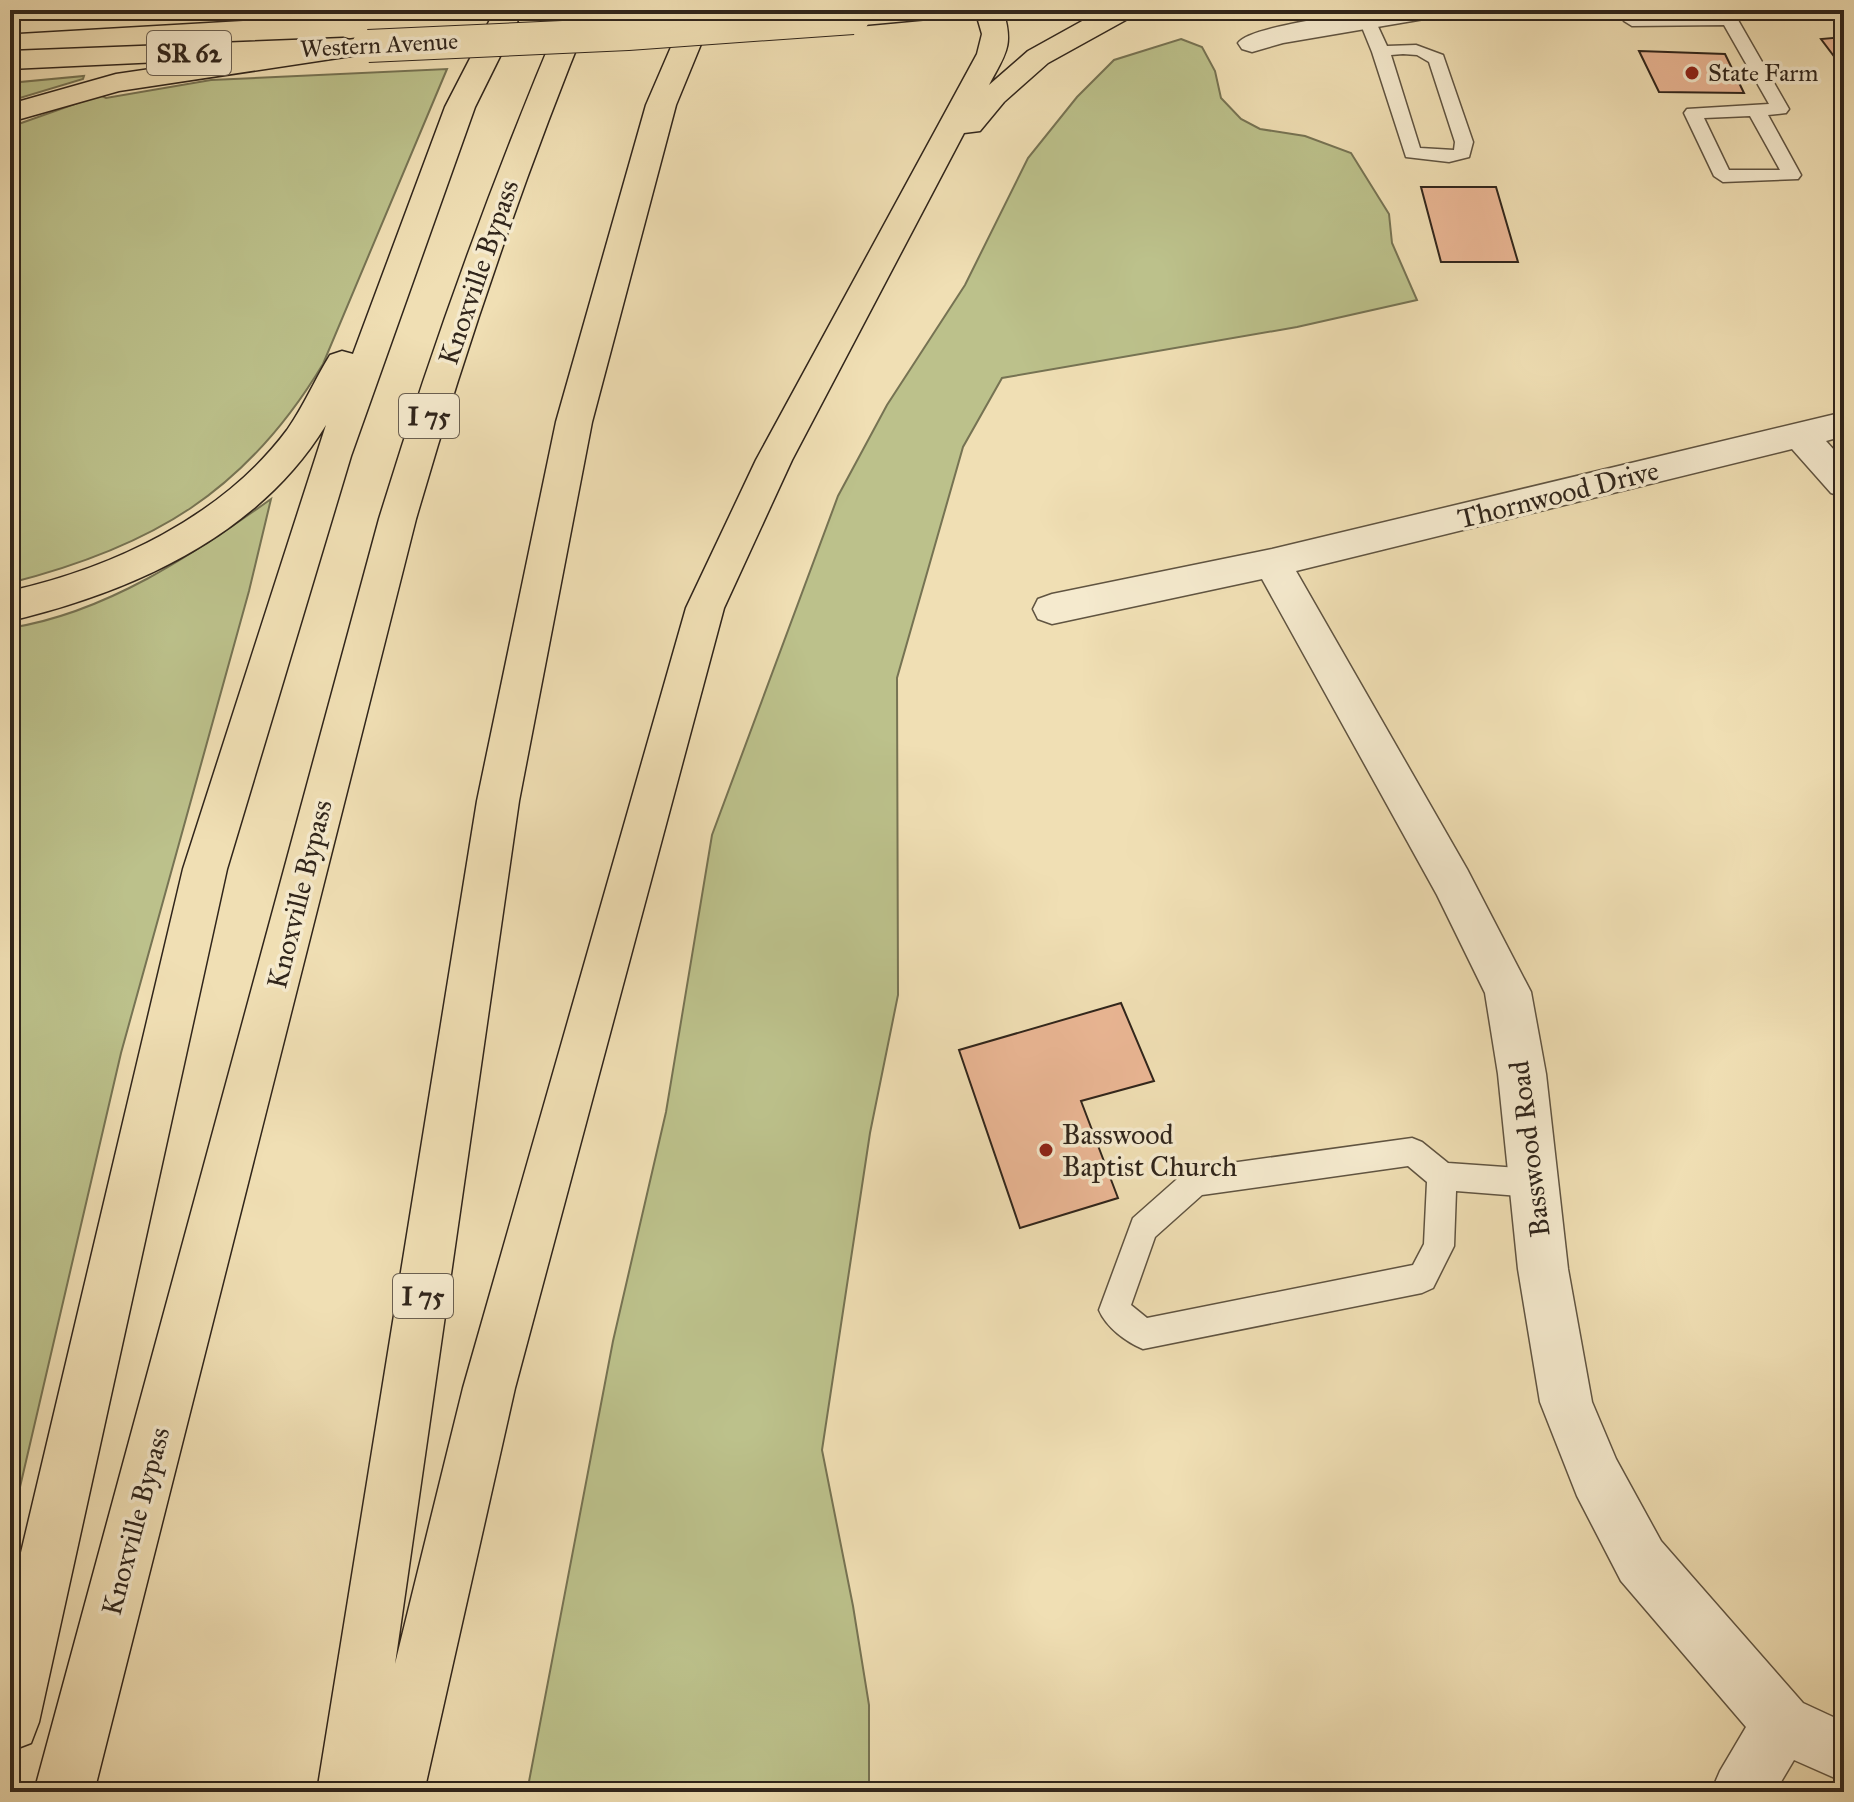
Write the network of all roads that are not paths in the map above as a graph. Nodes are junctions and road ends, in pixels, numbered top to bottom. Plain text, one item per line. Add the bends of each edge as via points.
1 (267, 10) edge
2 (509, 10) edge
3 (578, 10) edge
4 (701, 10) edge
5 (939, 10) edge
6 (989, 10) edge
7 (1123, 10) edge
8 (1430, 10) edge
9 (1367, 20) junction
10 (1632, 21) dead end
11 (10, 24) edge
12 (1252, 43) dead end
13 (368, 46) junction
14 (1381, 52) junction
15 (10, 60) edge
16 (460, 107) junction
17 (1756, 110) junction
18 (10, 113) edge
19 (933, 166) junction
20 (1844, 424) edge
21 (1800, 435) junction
22 (1844, 484) edge
23 (1272, 563) junction
24 (10, 606) edge
25 (1052, 609) dead end
26 (1442, 1176) junction
27 (1534, 1183) junction
28 (10, 1722) edge
29 (1782, 1724) junction
30 (1844, 1752) edge
31 (64, 1792) edge
32 (347, 1792) edge
33 (394, 1792) edge
34 (1741, 1792) edge

1 - 11 main road, Western Avenue / SR 62
2 - 16 main road
3 - 31 main road, Knoxville Bypass / I 75 via 481,257 420,442 343,716
4 - 32 main road, I 75 via 661,105 574,422 504,770
5 - 13 main road, Western Avenue / SR 62, bridge via 628,34
6 - 19 main road via 996,34 991,54
7 - 19 main road via 1038,57 994,96
8 - 9 street
9 - 12 street
9 - 14 lane
10 - 17 lane via 1730,20 1780,109
13 - 15 main road, Western Avenue / SR 62
13 - 18 main road via 129,81
14 - 14 lane via 1412,153 1463,153 1437,59 1403,46
16 - 24 main road via 324,404 282,461 235,503 141,564 79,589
16 - 28 main road via 333,456 205,869
17 - 17 lane via 1693,113 1723,176 1792,175
19 - 33 main road via 774,460 705,608 489,1388
20 - 21 street, Thornwood Drive
21 - 22 street
21 - 23 street, Thornwood Drive
23 - 25 street, Thornwood Drive
23 - 27 street, Basswood Road via 1508,992
26 - 26 lane via 1439,1246 1422,1278 1143,1334 1114,1310 1143,1228 1195,1182 1412,1152
26 - 27 lane
27 - 29 street, Basswood Road via 1566,1402 1596,1477 1641,1561
29 - 30 street
29 - 34 street

